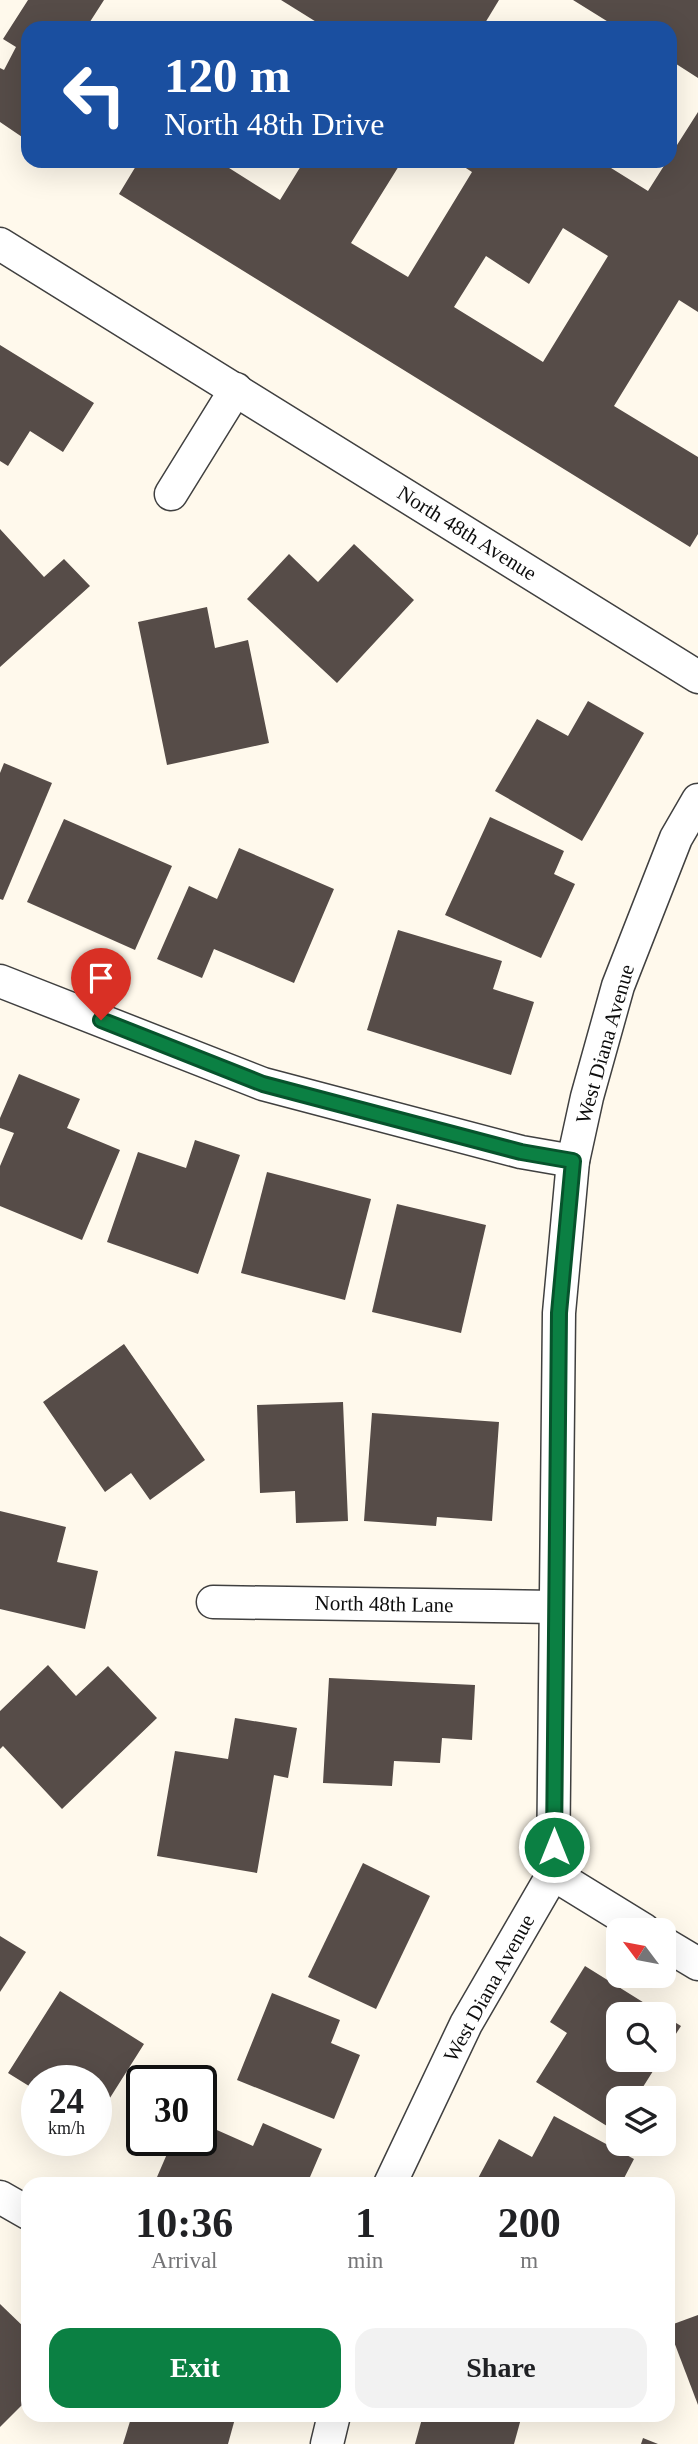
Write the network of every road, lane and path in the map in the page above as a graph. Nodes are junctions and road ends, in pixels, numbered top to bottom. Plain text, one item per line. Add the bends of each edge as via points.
1 (0, 244) edge
2 (236, 389) junction
3 (171, 494) dead end
4 (698, 677) edge
5 (698, 800) edge
6 (0, 981) edge
7 (573, 1161) junction
8 (213, 1602) dead end
9 (555, 1607) junction
10 (554, 1874) junction
11 (624, 1918) edge
12 (676, 1950) edge
13 (698, 1964) edge
14 (393, 2177) edge
15 (0, 2197) edge
16 (21, 2209) edge
17 (332, 2422) edge
18 (327, 2444) edge

1 - 2 street, North 48th Avenue
2 - 3 street
2 - 4 street, North 48th Avenue
5 - 7 street, West Diana Avenue via 676,838 618,986
6 - 7 street via 263,1084 521,1152
7 - 9 street, West Diana Avenue via 559,1313
8 - 9 street, North 48th Lane
9 - 10 street, West Diana Avenue
10 - 11 street
10 - 14 street, West Diana Avenue via 466,2024
12 - 13 street
15 - 16 street
17 - 18 street

